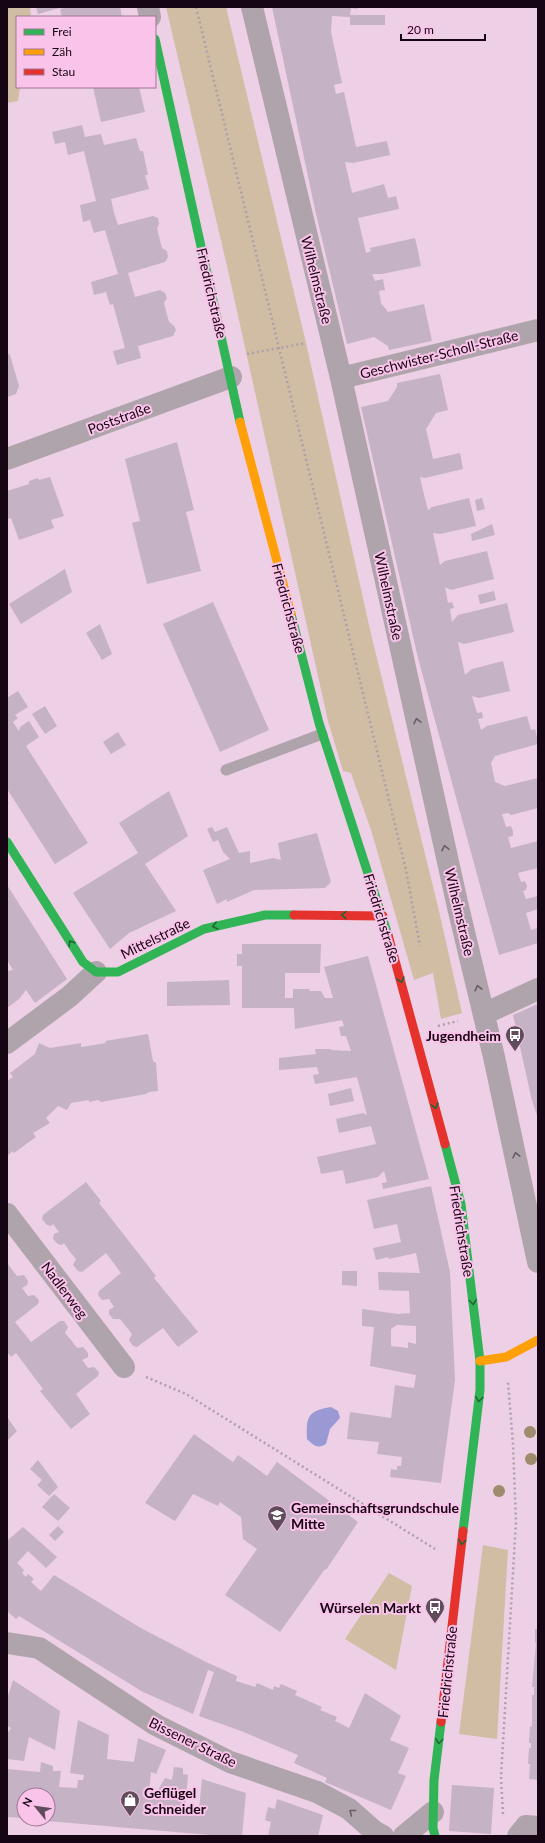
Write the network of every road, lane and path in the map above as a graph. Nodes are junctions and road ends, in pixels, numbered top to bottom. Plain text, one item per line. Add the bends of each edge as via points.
1 (196, 7) edge
2 (252, 7) edge
3 (156, 43) edge
4 (538, 330) edge
5 (306, 343) dead end
6 (247, 354) dead end
7 (231, 377) junction
8 (341, 378) junction
9 (7, 459) edge
10 (322, 734) junction
11 (226, 770) dead end
12 (7, 842) edge
13 (383, 916) junction
14 (420, 948) dead end
15 (96, 972) junction
16 (538, 989) edge
17 (484, 1014) junction
18 (434, 1022) dead end
19 (435, 1026) dead end
20 (7, 1043) edge
21 (530, 1190) edge
22 (7, 1214) edge
23 (538, 1262) edge
24 (538, 1340) edge
25 (506, 1357) junction
26 (480, 1360) junction
27 (124, 1367) joint
28 (459, 1564) junction
29 (7, 1643) edge
30 (433, 1812) junction
31 (538, 1827) edge
32 (511, 1829) edge
33 (383, 1836) edge
34 (404, 1836) edge
35 (435, 1836) edge

1 - 14 path via 406,870
2 - 8 street, Wilhelmstraße
3 - 7 street, Friedrichstraße
4 - 8 street, Geschwister-Scholl-Straße
5 - 6 path, bridge
7 - 9 street, Poststraße
7 - 10 street, Friedrichstraße via 236,405
17 -> 8 street, Wilhelmstraße via 456,899
10 - 11 lane
10 - 13 street, Friedrichstraße
15 -> 12 street via 83,962
13 -> 15 street, Mittelstraße via 265,914 204,929 118,972
13 -> 26 street, Friedrichstraße via 461,1204
15 - 20 street via 70,996
16 - 17 street
21 -> 17 street, Wilhelmstraße
18 - 19 path
21 - 23 street, Wilhelmstraße
22 - 27 street, Nadlerweg
24 - 25 street
25 - 26 street
25 - 32 path via 516,1521 501,1777
26 -> 28 street, Friedrichstraße via 480,1390
27 - 28 path via 186,1394
28 -> 30 street, Friedrichstraße via 434,1780
33 -> 29 street, Bissener Straße via 349,1809 318,1792 230,1762 156,1725 39,1648
30 - 34 street
30 - 35 street, Friedrichstraße
31 - 32 street

